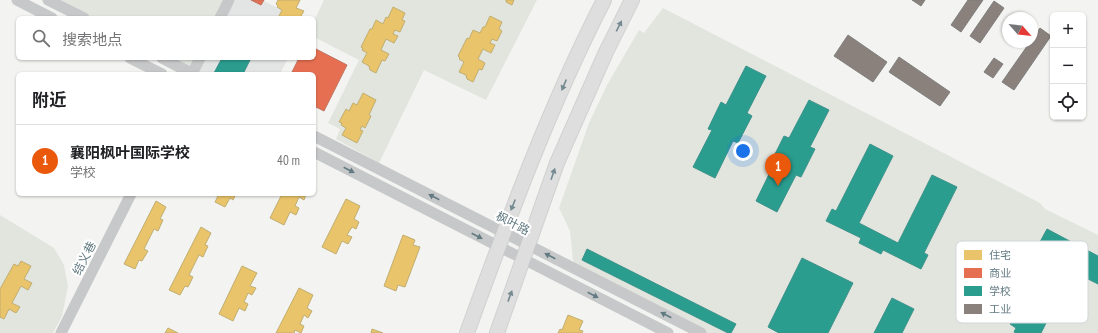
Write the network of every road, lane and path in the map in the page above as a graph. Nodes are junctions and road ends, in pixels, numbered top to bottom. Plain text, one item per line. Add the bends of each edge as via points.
1 (17, 0) edge
2 (48, 0) edge
3 (229, 0) edge
4 (604, 0) edge
5 (632, 0) edge
6 (48, 16) edge
7 (80, 16) edge
8 (221, 16) edge
9 (134, 60) edge
10 (166, 60) edge
11 (199, 60) edge
12 (158, 72) edge
13 (188, 72) edge
14 (193, 72) edge
15 (316, 137) edge
16 (316, 153) edge
17 (130, 196) edge
18 (504, 232) junction
19 (528, 245) junction
20 (498, 247) junction
21 (523, 260) junction
22 (61, 333) edge
23 (467, 333) edge
24 (497, 333) edge
25 (668, 333) edge
26 (701, 333) edge

1 - 6 street
2 - 7 street
3 - 8 street
4 -> 18 main road via 579,49 512,207
19 -> 5 main road via 557,163
9 - 12 street
10 - 13 street
11 - 14 street
18 -> 15 street, 枫叶路
16 -> 20 street
17 - 22 street, 结义巷
18 - 19 street, 枫叶路
18 - 20 main road
19 - 21 main road
26 -> 19 street, 枫叶路
20 - 21 street
20 - 23 main road
24 -> 21 main road
21 -> 25 street

